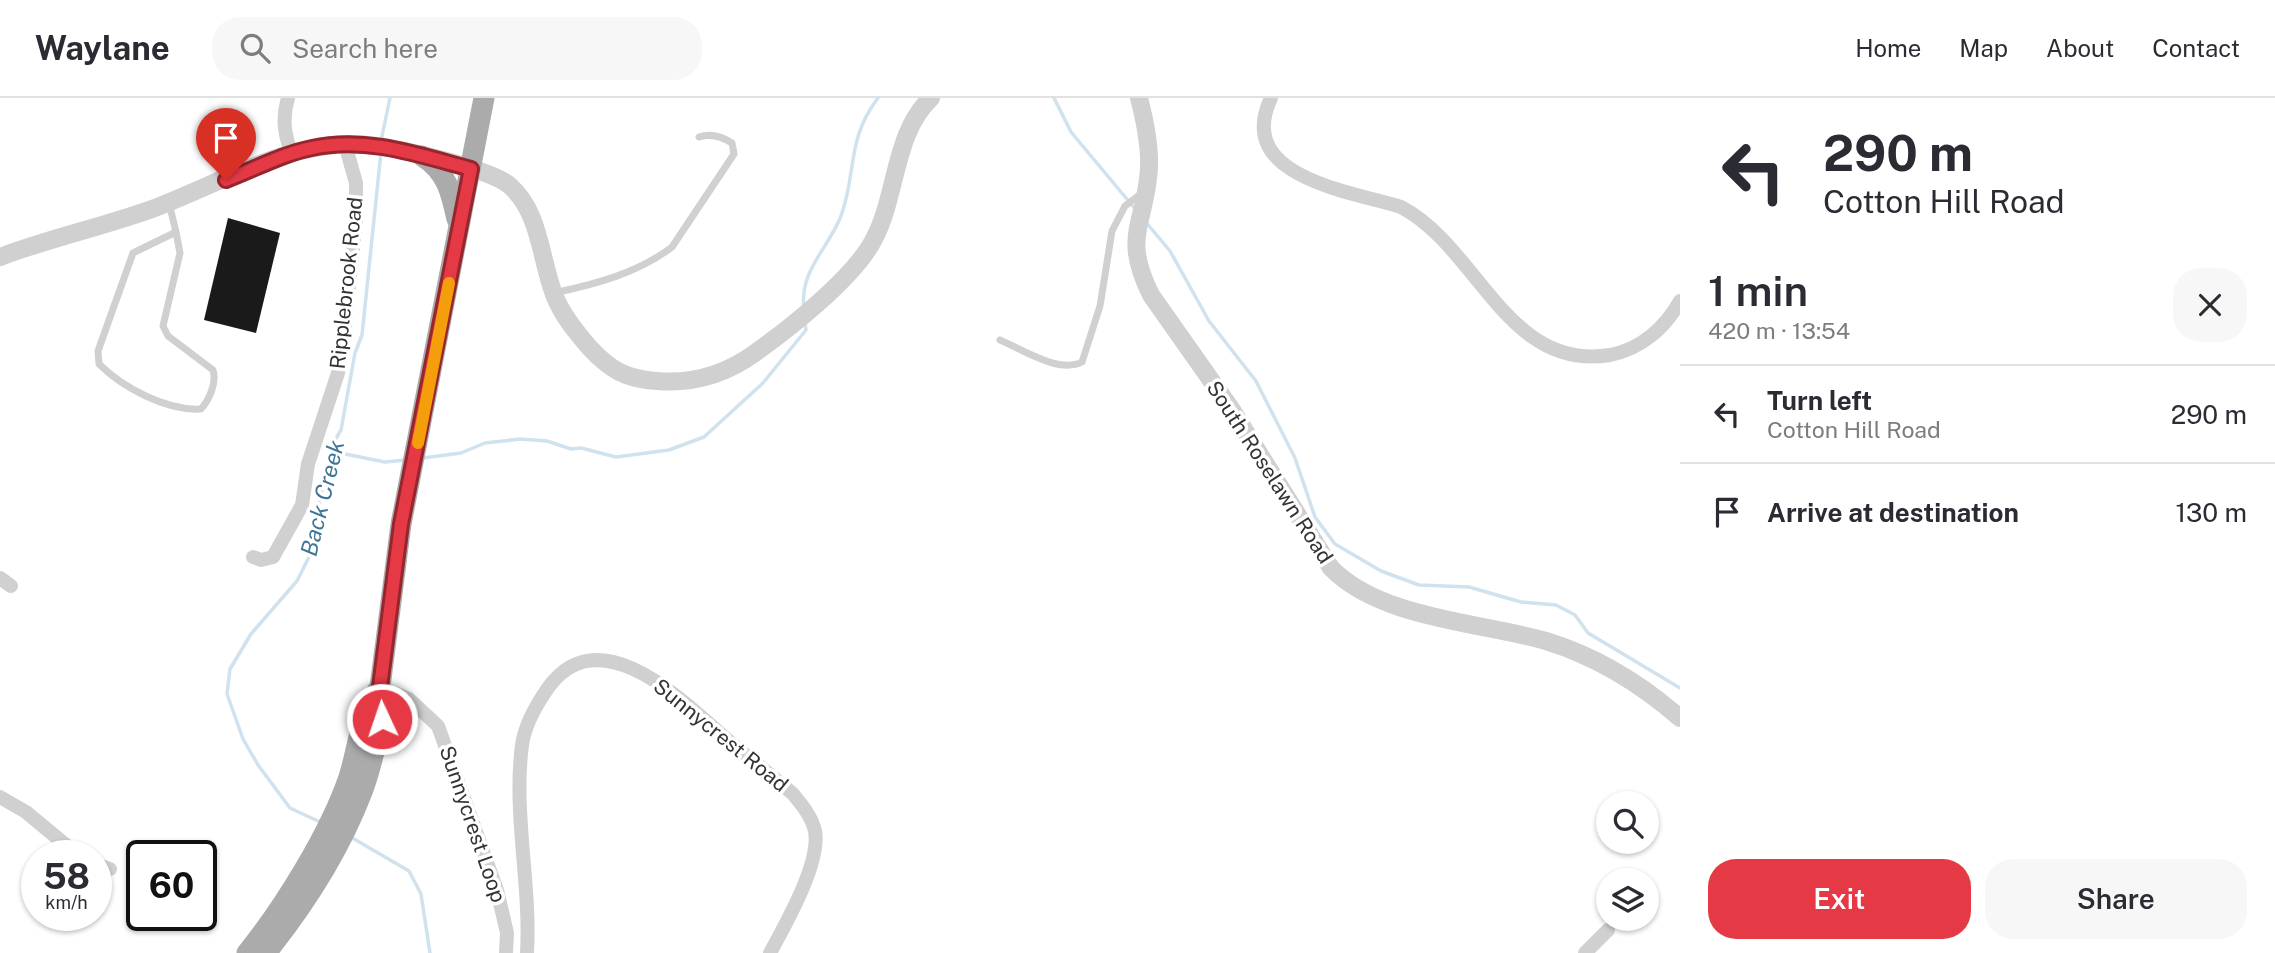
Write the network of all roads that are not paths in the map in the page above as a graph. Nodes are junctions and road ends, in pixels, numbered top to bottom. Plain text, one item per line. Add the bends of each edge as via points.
1 (288, 98) edge
2 (484, 98) edge
3 (930, 98) edge
4 (1139, 98) edge
5 (1271, 98) edge
6 (699, 137) dead end
7 (345, 144) junction
8 (292, 154) junction
9 (422, 156) junction
10 (471, 169) junction
11 (1146, 191) junction
12 (169, 202) junction
13 (459, 230) junction
14 (176, 232) junction
15 (0, 257) edge
16 (554, 293) junction
17 (1680, 301) edge
18 (1000, 340) dead end
19 (253, 557) dead end
20 (380, 687) junction
21 (374, 715) junction
22 (1680, 718) edge
23 (0, 797) edge
24 (60, 840) edge
25 (1607, 931) edge
26 (247, 953) edge
27 (266, 953) edge
28 (506, 953) edge
29 (527, 953) edge
30 (769, 953) edge
31 (1585, 953) edge

1 - 8 street via 284,129
2 - 10 main road
3 - 16 street via 910,130 885,214 867,251 792,324 738,364 680,383 634,379 600,360 563,314
4 - 11 street, South Roselawn Road via 1148,141
5 - 17 street via 1265,136 1269,149 1287,169 1418,216 1444,239 1517,327 1545,347 1571,356 1614,354 1647,340
6 - 16 lane via 724,137 732,143 734,154 672,247 606,281
7 - 8 street
7 - 9 street
7 - 19 street, Ripplebrook Road via 356,183 356,220 338,373 308,464 299,512 273,557
8 - 12 street
9 - 10 street
9 - 13 main road via 445,177
10 - 13 main road
10 - 16 street via 507,183 520,196 530,212
11 - 18 lane via 1116,219 1100,306 1082,362 1070,366 1056,363
11 - 22 street, South Roselawn Road via 1135,238 1146,286 1232,410 1301,524 1343,580 1369,596 1567,649 1619,673
12 - 14 lane
12 - 15 street
13 - 20 main road via 401,524
14 - 14 lane via 133,253 98,351 99,364 128,387 186,410 201,409 215,377 213,370 168,336 163,326 180,253
20 - 21 main road via 368,702
20 - 28 street, Sunnycrest Loop via 410,699 438,726 497,890 507,933
21 - 26 main road via 315,848 276,916
21 - 27 main road via 363,790 332,859 298,914
23 - 24 street
25 - 31 street
29 - 30 street, Sunnycrest Road via 520,769 524,736 554,680 578,664 602,661 643,673 686,701 804,808 816,844 799,894

